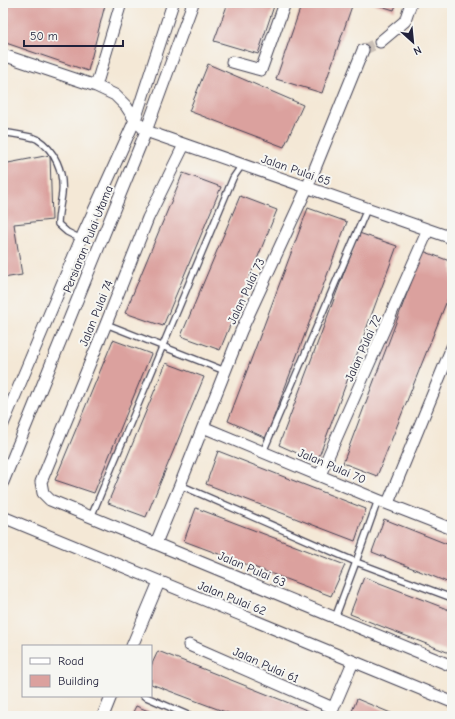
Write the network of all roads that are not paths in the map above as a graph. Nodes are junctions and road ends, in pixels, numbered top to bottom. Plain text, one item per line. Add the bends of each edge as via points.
1 (121, 3) edge
2 (173, 3) edge
3 (193, 3) edge
4 (285, 3) edge
5 (411, 3) edge
6 (380, 42) tunnel mouth
7 (363, 50) tunnel mouth
8 (3, 55) edge
9 (232, 62) dead end
10 (96, 86) junction
11 (135, 120) junction
12 (3, 132) edge
13 (146, 132) junction
14 (184, 145) junction
15 (242, 165) junction
16 (307, 188) junction
17 (367, 209) junction
18 (428, 230) junction
19 (452, 238) edge
20 (81, 239) junction
21 (106, 324) junction
22 (163, 346) junction
23 (452, 347) edge
24 (225, 371) junction
25 (3, 424) edge
26 (203, 427) junction
27 (263, 452) junction
28 (320, 475) junction
29 (3, 482) edge
30 (180, 486) junction
31 (43, 493) joint
32 (383, 501) junction
33 (3, 517) edge
34 (91, 517) junction
35 (452, 529) edge
36 (156, 543) junction
37 (356, 562) junction
38 (159, 582) junction
39 (452, 598) edge
40 (335, 618) junction
41 (132, 645) edge
42 (189, 645) dead end
43 (353, 662) junction
44 (452, 666) edge
45 (111, 697) edge
46 (146, 697) edge
47 (452, 702) edge
48 (331, 712) edge
49 (102, 716) edge
50 (190, 716) edge

1 - 10 street
2 - 11 street, Persiaran Pulai Utama
3 - 13 street, Persiaran Pulai Utama
4 - 9 street via 261,70
5 - 6 street via 405,21
7 - 16 street, Jalan Pulai 73
8 - 10 street, Jalan Pulai 65
10 - 11 street, Jalan Pulai 65 via 115,95
11 - 13 street, Jalan Pulai 65
11 - 20 street, Persiaran Pulai Utama
12 - 20 lane via 36,139 55,157 61,174 62,192 58,224
13 - 14 street, Jalan Pulai 65
13 - 29 street, Persiaran Pulai Utama
14 - 15 street, Jalan Pulai 65
14 - 21 street, Jalan Pulai 74 via 148,218
15 - 16 street, Jalan Pulai 65
15 - 22 lane via 233,178
16 - 17 street, Jalan Pulai 65
16 - 24 street, Jalan Pulai 73
17 - 18 street, Jalan Pulai 65
17 - 27 lane
18 - 19 street, Jalan Pulai 65
18 - 28 street, Jalan Pulai 72
20 - 25 street, Persiaran Pulai Utama
21 - 22 lane
21 - 31 street, Jalan Pulai 74 via 41,482
22 - 24 lane
22 - 34 lane
23 - 32 street
24 - 26 street, Jalan Pulai 73
26 - 27 street, Jalan Pulai 70
26 - 30 street, Jalan Pulai 73
27 - 28 street, Jalan Pulai 70
28 - 32 street, Jalan Pulai 70
30 - 36 street, Jalan Pulai 73
30 - 37 lane
31 - 34 street, Jalan Pulai 63 via 50,500
32 - 35 street, Jalan Pulai 70
32 - 37 lane
33 - 38 street, Jalan Pulai 62
34 - 36 street, Jalan Pulai 63
36 - 40 street, Jalan Pulai 63
37 - 39 lane
37 - 40 lane
38 - 41 street
38 - 43 street, Jalan Pulai 62
40 - 44 street, Jalan Pulai 63
42 - 48 street, Jalan Pulai 61
43 - 47 street, Jalan Pulai 62
43 - 48 street
45 - 49 street
46 - 50 lane

